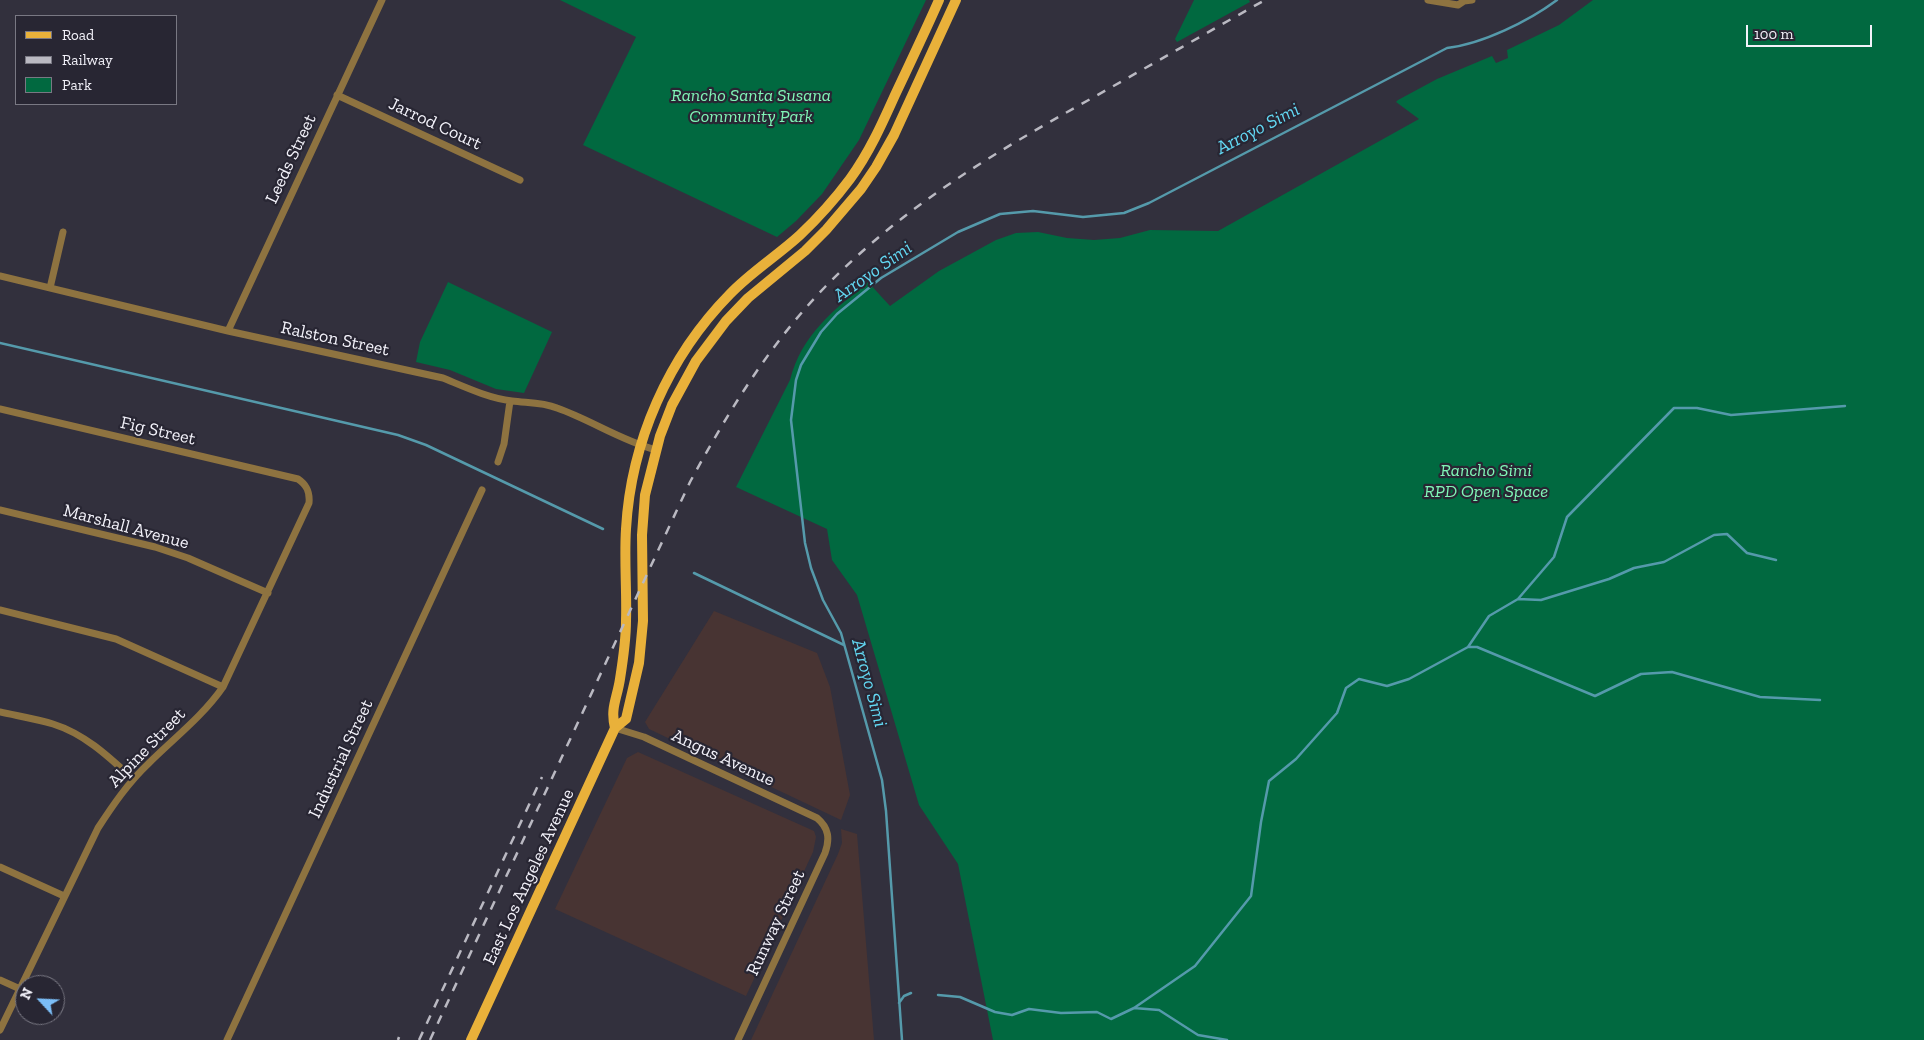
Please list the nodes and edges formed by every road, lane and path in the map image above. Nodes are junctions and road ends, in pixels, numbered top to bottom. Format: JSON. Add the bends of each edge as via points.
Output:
{"nodes":[{"id":1,"x":382,"y":0,"type":"edge"},
{"id":2,"x":939,"y":0,"type":"edge"},
{"id":3,"x":956,"y":0,"type":"edge"},
{"id":4,"x":1428,"y":0,"type":"edge"},
{"id":5,"x":1463,"y":0,"type":"edge"},
{"id":6,"x":1472,"y":0,"type":"edge"},
{"id":7,"x":337,"y":95,"type":"junction"},
{"id":8,"x":520,"y":180,"type":"dead end"},
{"id":9,"x":64,"y":232,"type":"dead end"},
{"id":10,"x":0,"y":276,"type":"edge"},
{"id":11,"x":50,"y":288,"type":"junction"},
{"id":12,"x":228,"y":332,"type":"junction"},
{"id":13,"x":510,"y":401,"type":"junction"},
{"id":14,"x":0,"y":409,"type":"edge"},
{"id":15,"x":640,"y":446,"type":"junction"},
{"id":16,"x":656,"y":450,"type":"junction"},
{"id":17,"x":498,"y":462,"type":"dead end"},
{"id":18,"x":307,"y":487,"type":"joint"},
{"id":19,"x":482,"y":490,"type":"dead end"},
{"id":20,"x":0,"y":510,"type":"edge"},
{"id":21,"x":268,"y":593,"type":"junction"},
{"id":22,"x":0,"y":610,"type":"edge"},
{"id":23,"x":223,"y":687,"type":"junction"},
{"id":24,"x":0,"y":712,"type":"edge"},
{"id":25,"x":616,"y":728,"type":"junction"},
{"id":26,"x":133,"y":779,"type":"junction"},
{"id":27,"x":817,"y":818,"type":"joint"},
{"id":28,"x":0,"y":866,"type":"edge"},
{"id":29,"x":64,"y":896,"type":"junction"},
{"id":30,"x":27,"y":975,"type":"edge"},
{"id":31,"x":0,"y":980,"type":"edge"},
{"id":32,"x":15,"y":987,"type":"edge"},
{"id":33,"x":15,"y":999,"type":"edge"},
{"id":34,"x":0,"y":1030,"type":"edge"},
{"id":35,"x":227,"y":1040,"type":"edge"},
{"id":36,"x":471,"y":1040,"type":"edge"},
{"id":37,"x":738,"y":1040,"type":"edge"}],
"edges":[{"from":1,"to":7,"type":"street","name":"Leeds Street"},
{"from":2,"to":15,"type":"main road","name":"East Los Angeles Avenue","via":[[880,129],[860,164],[816,219],[737,287],[705,322],[668,379]]},
{"from":3,"to":16,"type":"main road","name":"East Los Angeles Avenue","via":[[876,167],[826,230],[748,298],[711,339],[681,386]]},
{"from":4,"to":5,"type":"street","via":[[1458,5]]},
{"from":5,"to":6,"type":"street"},
{"from":7,"to":8,"type":"street","name":"Jarrod Court"},
{"from":7,"to":12,"type":"street","name":"Leeds Street"},
{"from":9,"to":11,"type":"street"},
{"from":10,"to":11,"type":"street","name":"Ralston Street"},
{"from":11,"to":12,"type":"street","name":"Ralston Street"},
{"from":12,"to":13,"type":"street","name":"Ralston Street","via":[[443,378]]},
{"from":13,"to":15,"type":"street","name":"Ralston Street","via":[[558,408]]},
{"from":13,"to":17,"type":"street"},
{"from":14,"to":18,"type":"street","name":"Fig Street","via":[[298,479]]},
{"from":15,"to":16,"type":"street","name":"Ralston Street"},
{"from":15,"to":25,"type":"main road","name":"East Los Angeles Avenue","via":[[626,528],[626,633],[612,714]]},
{"from":16,"to":25,"type":"main road","name":"East Los Angeles Avenue","via":[[643,518],[644,621],[639,663],[626,718]]},
{"from":18,"to":21,"type":"street","name":"Alpine Street","via":[[310,503]]},
{"from":19,"to":35,"type":"street","name":"Industrial Street"},
{"from":20,"to":21,"type":"street","name":"Marshall Avenue","via":[[156,547]]},
{"from":21,"to":23,"type":"street","name":"Alpine Street"},
{"from":22,"to":23,"type":"street","via":[[116,639]]},
{"from":23,"to":26,"type":"street","name":"Alpine Street","via":[[203,712]]},
{"from":24,"to":26,"type":"street","via":[[54,724],[75,734],[107,755]]},
{"from":25,"to":27,"type":"street","name":"Angus Avenue","via":[[644,737]]},
{"from":25,"to":36,"type":"main road","name":"East Los Angeles Avenue"},
{"from":26,"to":29,"type":"street","name":"Alpine Street","via":[[98,828]]},
{"from":27,"to":37,"type":"street","name":"Runway Street","via":[[826,829],[828,846]]},
{"from":28,"to":29,"type":"street"},
{"from":29,"to":30,"type":"street","name":"Alpine Street"},
{"from":31,"to":32,"type":"street"},
{"from":33,"to":34,"type":"street","name":"Alpine Street"}]}
